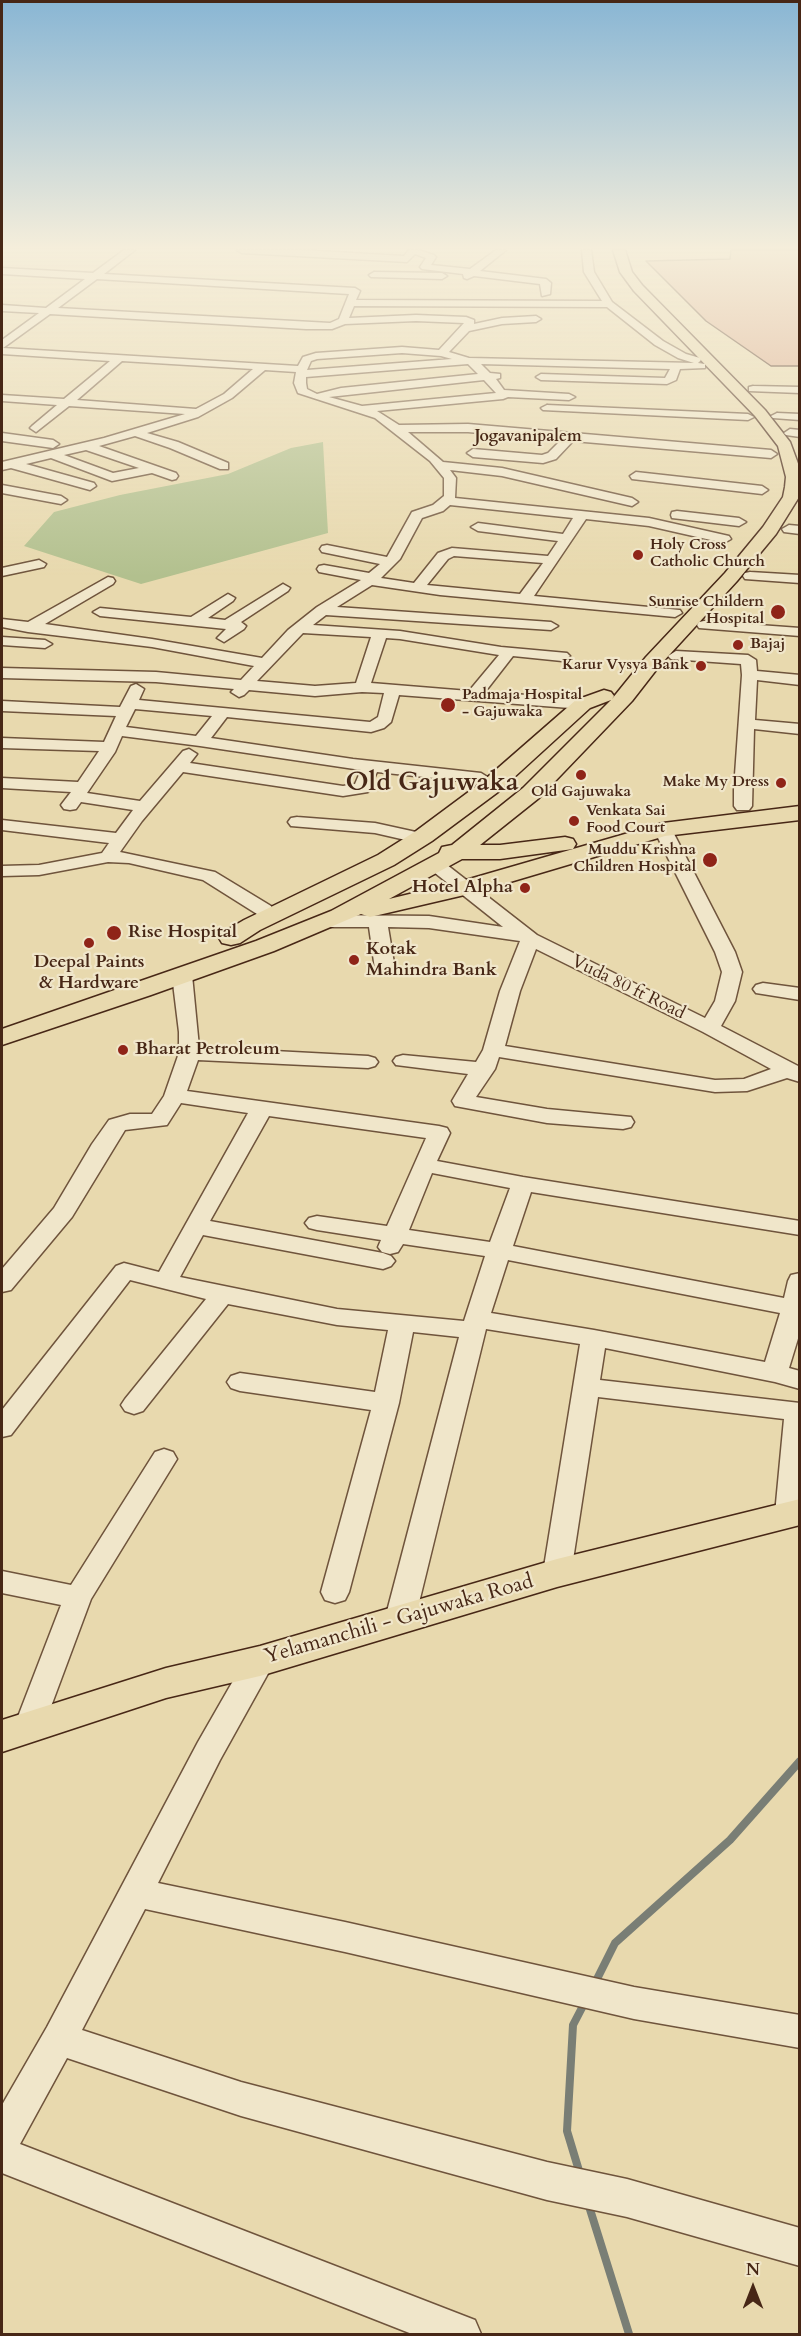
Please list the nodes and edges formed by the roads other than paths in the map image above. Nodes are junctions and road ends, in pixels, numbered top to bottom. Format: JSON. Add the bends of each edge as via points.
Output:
{"nodes":[{"id":1,"x":119,"y":359,"type":"edge"},
{"id":2,"x":136,"y":359,"type":"edge"},
{"id":3,"x":307,"y":359,"type":"edge"},
{"id":4,"x":464,"y":359,"type":"edge"},
{"id":5,"x":689,"y":359,"type":"edge"},
{"id":6,"x":694,"y":359,"type":"edge"},
{"id":7,"x":708,"y":359,"type":"edge"},
{"id":8,"x":470,"y":361,"type":"junction"},
{"id":9,"x":698,"y":363,"type":"junction"},
{"id":10,"x":676,"y":366,"type":"junction"},
{"id":11,"x":262,"y":367,"type":"junction"},
{"id":12,"x":302,"y":371,"type":"junction"},
{"id":13,"x":486,"y":376,"type":"junction"},
{"id":14,"x":509,"y":376,"type":"dead end"},
{"id":15,"x":533,"y":377,"type":"dead end"},
{"id":16,"x":753,"y":389,"type":"dead end"},
{"id":17,"x":800,"y":390,"type":"edge"},
{"id":18,"x":501,"y":393,"type":"junction"},
{"id":19,"x":580,"y":397,"type":"dead end"},
{"id":20,"x":2,"y":398,"type":"edge"},
{"id":21,"x":315,"y":398,"type":"junction"},
{"id":22,"x":625,"y":399,"type":"dead end"},
{"id":23,"x":66,"y":402,"type":"junction"},
{"id":24,"x":547,"y":408,"type":"dead end"},
{"id":25,"x":362,"y":409,"type":"junction"},
{"id":26,"x":202,"y":412,"type":"junction"},
{"id":27,"x":648,"y":413,"type":"junction"},
{"id":28,"x":777,"y":416,"type":"dead end"},
{"id":29,"x":748,"y":417,"type":"junction"},
{"id":30,"x":800,"y":417,"type":"edge"},
{"id":31,"x":36,"y":428,"type":"dead end"},
{"id":32,"x":396,"y":429,"type":"junction"},
{"id":33,"x":136,"y":433,"type":"junction"},
{"id":34,"x":570,"y":436,"type":"junction"},
{"id":35,"x":2,"y":437,"type":"edge"},
{"id":36,"x":82,"y":447,"type":"junction"},
{"id":37,"x":460,"y":452,"type":"dead end"},
{"id":38,"x":51,"y":454,"type":"junction"},
{"id":39,"x":441,"y":458,"type":"junction"},
{"id":40,"x":5,"y":465,"type":"edge"},
{"id":41,"x":224,"y":466,"type":"dead end"},
{"id":42,"x":155,"y":469,"type":"junction"},
{"id":43,"x":770,"y":474,"type":"junction"},
{"id":44,"x":172,"y":476,"type":"dead end"},
{"id":45,"x":636,"y":476,"type":"dead end"},
{"id":46,"x":90,"y":486,"type":"dead end"},
{"id":47,"x":2,"y":489,"type":"edge"},
{"id":48,"x":61,"y":500,"type":"dead end"},
{"id":49,"x":447,"y":501,"type":"junction"},
{"id":50,"x":630,"y":506,"type":"junction"},
{"id":51,"x":582,"y":515,"type":"junction"},
{"id":52,"x":739,"y":522,"type":"dead end"},
{"id":53,"x":478,"y":527,"type":"dead end"},
{"id":54,"x":567,"y":538,"type":"junction"},
{"id":55,"x":725,"y":548,"type":"joint"},
{"id":56,"x":327,"y":549,"type":"dead end"},
{"id":57,"x":553,"y":560,"type":"junction"},
{"id":58,"x":390,"y":562,"type":"junction"},
{"id":59,"x":39,"y":564,"type":"dead end"},
{"id":60,"x":324,"y":568,"type":"dead end"},
{"id":61,"x":2,"y":572,"type":"edge"},
{"id":62,"x":750,"y":576,"type":"dead end"},
{"id":63,"x":372,"y":579,"type":"junction"},
{"id":64,"x":800,"y":579,"type":"edge"},
{"id":65,"x":108,"y":581,"type":"dead end"},
{"id":66,"x":283,"y":588,"type":"dead end"},
{"id":67,"x":417,"y":588,"type":"junction"},
{"id":68,"x":697,"y":589,"type":"dead end"},
{"id":69,"x":117,"y":598,"type":"dead end"},
{"id":70,"x":228,"y":598,"type":"dead end"},
{"id":71,"x":524,"y":599,"type":"junction"},
{"id":72,"x":322,"y":610,"type":"junction"},
{"id":73,"x":100,"y":612,"type":"junction"},
{"id":74,"x":675,"y":613,"type":"junction"},
{"id":75,"x":176,"y":618,"type":"junction"},
{"id":76,"x":196,"y":620,"type":"junction"},
{"id":77,"x":2,"y":623,"type":"edge"},
{"id":78,"x":704,"y":625,"type":"dead end"},
{"id":79,"x":551,"y":626,"type":"dead end"},
{"id":80,"x":300,"y":628,"type":"junction"},
{"id":81,"x":800,"y":632,"type":"edge"},
{"id":82,"x":32,"y":633,"type":"junction"},
{"id":83,"x":75,"y":633,"type":"junction"},
{"id":84,"x":380,"y":634,"type":"junction"},
{"id":85,"x":2,"y":641,"type":"edge"},
{"id":86,"x":147,"y":648,"type":"junction"},
{"id":87,"x":509,"y":651,"type":"junction"},
{"id":88,"x":562,"y":656,"type":"dead end"},
{"id":89,"x":676,"y":656,"type":"dead end"},
{"id":90,"x":265,"y":663,"type":"junction"},
{"id":91,"x":750,"y":675,"type":"junction"},
{"id":92,"x":4,"y":676,"type":"edge"},
{"id":93,"x":137,"y":677,"type":"junction"},
{"id":94,"x":800,"y":680,"type":"edge"},
{"id":95,"x":245,"y":685,"type":"junction"},
{"id":96,"x":362,"y":687,"type":"junction"},
{"id":97,"x":393,"y":689,"type":"junction"},
{"id":98,"x":621,"y":694,"type":"junction"},
{"id":99,"x":474,"y":695,"type":"junction"},
{"id":100,"x":583,"y":704,"type":"junction"},
{"id":101,"x":2,"y":706,"type":"edge"},
{"id":102,"x":129,"y":708,"type":"junction"},
{"id":103,"x":223,"y":712,"type":"junction"},
{"id":104,"x":748,"y":724,"type":"junction"},
{"id":105,"x":800,"y":729,"type":"edge"},
{"id":106,"x":118,"y":731,"type":"junction"},
{"id":107,"x":200,"y":741,"type":"junction"},
{"id":108,"x":2,"y":743,"type":"edge"},
{"id":109,"x":110,"y":747,"type":"junction"},
{"id":110,"x":178,"y":766,"type":"junction"},
{"id":111,"x":371,"y":766,"type":"junction"},
{"id":112,"x":481,"y":778,"type":"dead end"},
{"id":113,"x":2,"y":783,"type":"edge"},
{"id":114,"x":76,"y":796,"type":"junction"},
{"id":115,"x":800,"y":800,"type":"edge"},
{"id":116,"x":743,"y":806,"type":"junction"},
{"id":117,"x":145,"y":807,"type":"junction"},
{"id":118,"x":800,"y":813,"type":"edge"},
{"id":119,"x":297,"y":822,"type":"dead end"},
{"id":120,"x":496,"y":822,"type":"junction"},
{"id":121,"x":2,"y":825,"type":"edge"},
{"id":122,"x":663,"y":830,"type":"junction"},
{"id":123,"x":410,"y":836,"type":"dead end"},
{"id":124,"x":121,"y":839,"type":"junction"},
{"id":125,"x":574,"y":842,"type":"junction"},
{"id":126,"x":437,"y":856,"type":"junction"},
{"id":127,"x":108,"y":857,"type":"junction"},
{"id":128,"x":549,"y":864,"type":"junction"},
{"id":129,"x":2,"y":871,"type":"edge"},
{"id":130,"x":465,"y":888,"type":"junction"},
{"id":131,"x":359,"y":895,"type":"junction"},
{"id":132,"x":264,"y":910,"type":"dead end"},
{"id":133,"x":332,"y":919,"type":"junction"},
{"id":134,"x":378,"y":922,"type":"junction"},
{"id":135,"x":527,"y":937,"type":"junction"},
{"id":136,"x":231,"y":938,"type":"junction"},
{"id":137,"x":385,"y":969,"type":"dead end"},
{"id":138,"x":182,"y":975,"type":"junction"},
{"id":139,"x":763,"y":989,"type":"dead end"},
{"id":140,"x":800,"y":994,"type":"edge"},
{"id":141,"x":2,"y":1019,"type":"edge"},
{"id":142,"x":710,"y":1028,"type":"junction"},
{"id":143,"x":2,"y":1037,"type":"edge"},
{"id":144,"x":494,"y":1050,"type":"junction"},
{"id":145,"x":189,"y":1053,"type":"junction"},
{"id":146,"x":403,"y":1061,"type":"dead end"},
{"id":147,"x":368,"y":1062,"type":"dead end"},
{"id":148,"x":484,"y":1070,"type":"junction"},
{"id":149,"x":794,"y":1073,"type":"edge"},
{"id":150,"x":175,"y":1096,"type":"junction"},
{"id":151,"x":262,"y":1108,"type":"junction"},
{"id":152,"x":623,"y":1122,"type":"dead end"},
{"id":153,"x":424,"y":1165,"type":"junction"},
{"id":154,"x":523,"y":1184,"type":"junction"},
{"id":155,"x":316,"y":1223,"type":"dead end"},
{"id":156,"x":196,"y":1226,"type":"junction"},
{"id":157,"x":800,"y":1228,"type":"edge"},
{"id":158,"x":395,"y":1234,"type":"junction"},
{"id":159,"x":499,"y":1251,"type":"junction"},
{"id":160,"x":4,"y":1278,"type":"edge"},
{"id":161,"x":800,"y":1281,"type":"edge"},
{"id":162,"x":165,"y":1282,"type":"junction"},
{"id":163,"x":222,"y":1295,"type":"junction"},
{"id":164,"x":794,"y":1308,"type":"junction"},
{"id":165,"x":402,"y":1324,"type":"junction"},
{"id":166,"x":475,"y":1324,"type":"junction"},
{"id":167,"x":594,"y":1338,"type":"junction"},
{"id":168,"x":775,"y":1373,"type":"junction"},
{"id":169,"x":800,"y":1380,"type":"edge"},
{"id":170,"x":240,"y":1382,"type":"dead end"},
{"id":171,"x":586,"y":1387,"type":"junction"},
{"id":172,"x":386,"y":1403,"type":"junction"},
{"id":173,"x":134,"y":1405,"type":"dead end"},
{"id":174,"x":799,"y":1412,"type":"edge"},
{"id":175,"x":2,"y":1428,"type":"edge"},
{"id":176,"x":164,"y":1459,"type":"dead end"},
{"id":177,"x":794,"y":1513,"type":"edge"},
{"id":178,"x":557,"y":1573,"type":"junction"},
{"id":179,"x":2,"y":1582,"type":"edge"},
{"id":180,"x":335,"y":1592,"type":"dead end"},
{"id":181,"x":78,"y":1596,"type":"junction"},
{"id":182,"x":400,"y":1619,"type":"junction"},
{"id":183,"x":260,"y":1661,"type":"junction"},
{"id":184,"x":15,"y":1731,"type":"edge"},
{"id":185,"x":136,"y":1893,"type":"junction"},
{"id":186,"x":800,"y":2032,"type":"edge"},
{"id":187,"x":59,"y":2039,"type":"junction"},
{"id":188,"x":2,"y":2139,"type":"edge"},
{"id":189,"x":2,"y":2155,"type":"edge"},
{"id":190,"x":800,"y":2247,"type":"edge"},
{"id":191,"x":461,"y":2334,"type":"edge"}],
"edges":[{"from":1,"to":23,"type":"street"},
{"from":2,"to":11,"type":"street"},
{"from":3,"to":12,"type":"street"},
{"from":4,"to":8,"type":"street"},
{"from":5,"to":9,"type":"street"},
{"from":6,"to":9,"type":"main road"},
{"from":7,"to":98,"type":"main road","via":[[785,445],[794,477],[791,497],[770,530],[730,577]]},
{"from":8,"to":10,"type":"street"},
{"from":8,"to":12,"type":"street","via":[[341,373]]},
{"from":8,"to":13,"type":"street"},
{"from":9,"to":10,"type":"street"},
{"from":9,"to":29,"type":"main road"},
{"from":10,"to":15,"type":"street","via":[[667,381]]},
{"from":11,"to":12,"type":"street"},
{"from":11,"to":26,"type":"street"},
{"from":12,"to":21,"type":"street","via":[[302,391]]},
{"from":13,"to":14,"type":"street"},
{"from":13,"to":18,"type":"street"},
{"from":13,"to":21,"type":"street","via":[[341,391]]},
{"from":16,"to":17,"type":"street"},
{"from":18,"to":19,"type":"street"},
{"from":18,"to":25,"type":"street","via":[[501,398]]},
{"from":20,"to":23,"type":"street"},
{"from":21,"to":25,"type":"street"},
{"from":22,"to":27,"type":"street","via":[[648,402]]},
{"from":23,"to":26,"type":"street"},
{"from":23,"to":31,"type":"street"},
{"from":24,"to":27,"type":"street"},
{"from":25,"to":32,"type":"street"},
{"from":26,"to":33,"type":"street"},
{"from":27,"to":29,"type":"street"},
{"from":28,"to":30,"type":"street"},
{"from":29,"to":43,"type":"main road","via":[[760,431]]},
{"from":32,"to":34,"type":"street","via":[[468,428]]},
{"from":32,"to":39,"type":"street"},
{"from":33,"to":36,"type":"street"},
{"from":33,"to":41,"type":"street"},
{"from":34,"to":37,"type":"street","via":[[552,456],[543,459]]},
{"from":34,"to":43,"type":"street"},
{"from":35,"to":36,"type":"street"},
{"from":36,"to":38,"type":"street"},
{"from":36,"to":42,"type":"street"},
{"from":38,"to":40,"type":"street"},
{"from":38,"to":42,"type":"street","via":[[112,477]]},
{"from":39,"to":49,"type":"street","via":[[450,478]]},
{"from":39,"to":50,"type":"street"},
{"from":40,"to":46,"type":"street"},
{"from":42,"to":44,"type":"street"},
{"from":43,"to":45,"type":"street"},
{"from":43,"to":55,"type":"main road","via":[[769,503]]},
{"from":47,"to":48,"type":"street"},
{"from":49,"to":51,"type":"street"},
{"from":49,"to":58,"type":"street","via":[[414,518]]},
{"from":50,"to":51,"type":"street"},
{"from":50,"to":52,"type":"street"},
{"from":50,"to":55,"type":"street","via":[[659,524]]},
{"from":51,"to":54,"type":"street"},
{"from":53,"to":54,"type":"street"},
{"from":54,"to":57,"type":"street"},
{"from":56,"to":58,"type":"street"},
{"from":57,"to":67,"type":"street","via":[[452,552],[443,556]]},
{"from":57,"to":71,"type":"street"},
{"from":58,"to":63,"type":"street"},
{"from":59,"to":61,"type":"street"},
{"from":60,"to":63,"type":"street"},
{"from":62,"to":64,"type":"street"},
{"from":63,"to":67,"type":"street"},
{"from":63,"to":72,"type":"street"},
{"from":65,"to":82,"type":"street"},
{"from":66,"to":76,"type":"street","via":[[227,631]]},
{"from":67,"to":71,"type":"street"},
{"from":68,"to":74,"type":"main road"},
{"from":69,"to":73,"type":"street"},
{"from":70,"to":76,"type":"street"},
{"from":71,"to":74,"type":"street"},
{"from":72,"to":79,"type":"street"},
{"from":72,"to":80,"type":"street"},
{"from":73,"to":75,"type":"street"},
{"from":73,"to":83,"type":"street"},
{"from":74,"to":98,"type":"main road"},
{"from":75,"to":76,"type":"street"},
{"from":75,"to":86,"type":"street"},
{"from":77,"to":82,"type":"street"},
{"from":78,"to":81,"type":"street"},
{"from":80,"to":84,"type":"street"},
{"from":80,"to":90,"type":"street"},
{"from":82,"to":83,"type":"street"},
{"from":82,"to":85,"type":"street"},
{"from":82,"to":86,"type":"street"},
{"from":82,"to":92,"type":"street"},
{"from":83,"to":86,"type":"street"},
{"from":84,"to":87,"type":"street"},
{"from":84,"to":96,"type":"street"},
{"from":86,"to":90,"type":"street"},
{"from":86,"to":93,"type":"street"},
{"from":87,"to":88,"type":"street"},
{"from":87,"to":99,"type":"street"},
{"from":89,"to":91,"type":"street","via":[[748,660]]},
{"from":90,"to":95,"type":"street"},
{"from":91,"to":94,"type":"street"},
{"from":91,"to":104,"type":"street"},
{"from":92,"to":93,"type":"street"},
{"from":93,"to":95,"type":"street"},
{"from":93,"to":102,"type":"street"},
{"from":95,"to":96,"type":"street","via":[[315,691]]},
{"from":95,"to":103,"type":"street"},
{"from":96,"to":97,"type":"street"},
{"from":97,"to":99,"type":"street"},
{"from":97,"to":103,"type":"street","via":[[385,719],[371,727]]},
{"from":98,"to":100,"type":"main road"},
{"from":98,"to":120,"type":"main road","via":[[552,772]]},
{"from":98,"to":126,"type":"main road","via":[[465,827]]},
{"from":99,"to":100,"type":"street"},
{"from":100,"to":136,"type":"main road","via":[[490,788],[424,836],[386,860]]},
{"from":101,"to":102,"type":"street"},
{"from":102,"to":103,"type":"street"},
{"from":102,"to":106,"type":"street"},
{"from":103,"to":107,"type":"street"},
{"from":104,"to":105,"type":"street"},
{"from":104,"to":116,"type":"street"},
{"from":106,"to":107,"type":"street"},
{"from":106,"to":109,"type":"street"},
{"from":107,"to":110,"type":"street"},
{"from":107,"to":111,"type":"street"},
{"from":108,"to":109,"type":"street"},
{"from":109,"to":114,"type":"street"},
{"from":110,"to":111,"type":"street","via":[[343,791],[362,788]]},
{"from":110,"to":117,"type":"street"},
{"from":111,"to":112,"type":"street"},
{"from":113,"to":114,"type":"street"},
{"from":114,"to":117,"type":"street"},
{"from":115,"to":116,"type":"main road"},
{"from":116,"to":125,"type":"main road","via":[[664,816]]},
{"from":117,"to":124,"type":"street"},
{"from":118,"to":122,"type":"main road"},
{"from":119,"to":123,"type":"street","via":[[375,828]]},
{"from":120,"to":125,"type":"main road","via":[[526,840]]},
{"from":120,"to":126,"type":"main road"},
{"from":121,"to":124,"type":"street"},
{"from":122,"to":128,"type":"main road"},
{"from":122,"to":142,"type":"street","via":[[721,942],[732,972],[724,1001]]},
{"from":124,"to":127,"type":"street"},
{"from":125,"to":126,"type":"main road"},
{"from":126,"to":128,"type":"main road","via":[[495,872]]},
{"from":126,"to":130,"type":"street","name":"Vuda 80 ft Road"},
{"from":126,"to":131,"type":"main road"},
{"from":127,"to":129,"type":"street","via":[[39,870]]},
{"from":127,"to":132,"type":"street","via":[[209,876]]},
{"from":128,"to":130,"type":"main road"},
{"from":130,"to":133,"type":"main road"},
{"from":130,"to":135,"type":"street","name":"Vuda 80 ft Road"},
{"from":131,"to":133,"type":"main road"},
{"from":131,"to":136,"type":"main road"},
{"from":133,"to":134,"type":"street"},
{"from":133,"to":138,"type":"main road"},
{"from":134,"to":135,"type":"street","via":[[429,922]]},
{"from":134,"to":137,"type":"street"},
{"from":135,"to":142,"type":"street","name":"Vuda 80 ft Road"},
{"from":135,"to":144,"type":"street"},
{"from":136,"to":141,"type":"main road"},
{"from":138,"to":143,"type":"main road"},
{"from":138,"to":145,"type":"street"},
{"from":139,"to":140,"type":"street"},
{"from":142,"to":149,"type":"street","name":"Vuda 80 ft Road"},
{"from":144,"to":148,"type":"street"},
{"from":144,"to":149,"type":"street","via":[[715,1086],[747,1085]]},
{"from":145,"to":147,"type":"street"},
{"from":145,"to":150,"type":"street"},
{"from":146,"to":148,"type":"street"},
{"from":148,"to":152,"type":"street","via":[[463,1101],[547,1116]]},
{"from":150,"to":151,"type":"street"},
{"from":150,"to":160,"type":"street","via":[[159,1120],[117,1125],[64,1212]]},
{"from":151,"to":153,"type":"street","via":[[438,1133]]},
{"from":151,"to":156,"type":"street"},
{"from":153,"to":154,"type":"street"},
{"from":153,"to":158,"type":"street"},
{"from":154,"to":157,"type":"street"},
{"from":154,"to":159,"type":"street"},
{"from":155,"to":158,"type":"street"},
{"from":156,"to":158,"type":"street","via":[[381,1267]]},
{"from":156,"to":162,"type":"street"},
{"from":158,"to":159,"type":"street"},
{"from":159,"to":164,"type":"street"},
{"from":159,"to":166,"type":"street"},
{"from":161,"to":164,"type":"street"},
{"from":162,"to":163,"type":"street"},
{"from":162,"to":175,"type":"street","via":[[124,1271]]},
{"from":163,"to":165,"type":"street","via":[[337,1317]]},
{"from":163,"to":173,"type":"street"},
{"from":164,"to":168,"type":"street"},
{"from":165,"to":166,"type":"street"},
{"from":165,"to":172,"type":"street"},
{"from":166,"to":167,"type":"street"},
{"from":166,"to":182,"type":"street"},
{"from":167,"to":168,"type":"street"},
{"from":167,"to":171,"type":"street"},
{"from":168,"to":169,"type":"street"},
{"from":170,"to":172,"type":"street"},
{"from":171,"to":174,"type":"street"},
{"from":171,"to":178,"type":"street"},
{"from":172,"to":180,"type":"street"},
{"from":174,"to":177,"type":"street"},
{"from":176,"to":181,"type":"street"},
{"from":177,"to":178,"type":"main road","name":"Yelamanchili - Gajuwaka Road"},
{"from":178,"to":182,"type":"main road","name":"Yelamanchili - Gajuwaka Road"},
{"from":179,"to":181,"type":"street"},
{"from":181,"to":184,"type":"street"},
{"from":182,"to":183,"type":"main road","name":"Yelamanchili - Gajuwaka Road"},
{"from":183,"to":184,"type":"main road","name":"Yelamanchili - Gajuwaka Road","via":[[166,1683]]},
{"from":183,"to":185,"type":"street"},
{"from":185,"to":186,"type":"street","via":[[634,2003]]},
{"from":185,"to":187,"type":"street"},
{"from":187,"to":188,"type":"street"},
{"from":187,"to":190,"type":"street","via":[[242,2099],[547,2181],[627,2198]]},
{"from":189,"to":191,"type":"street"}]}
